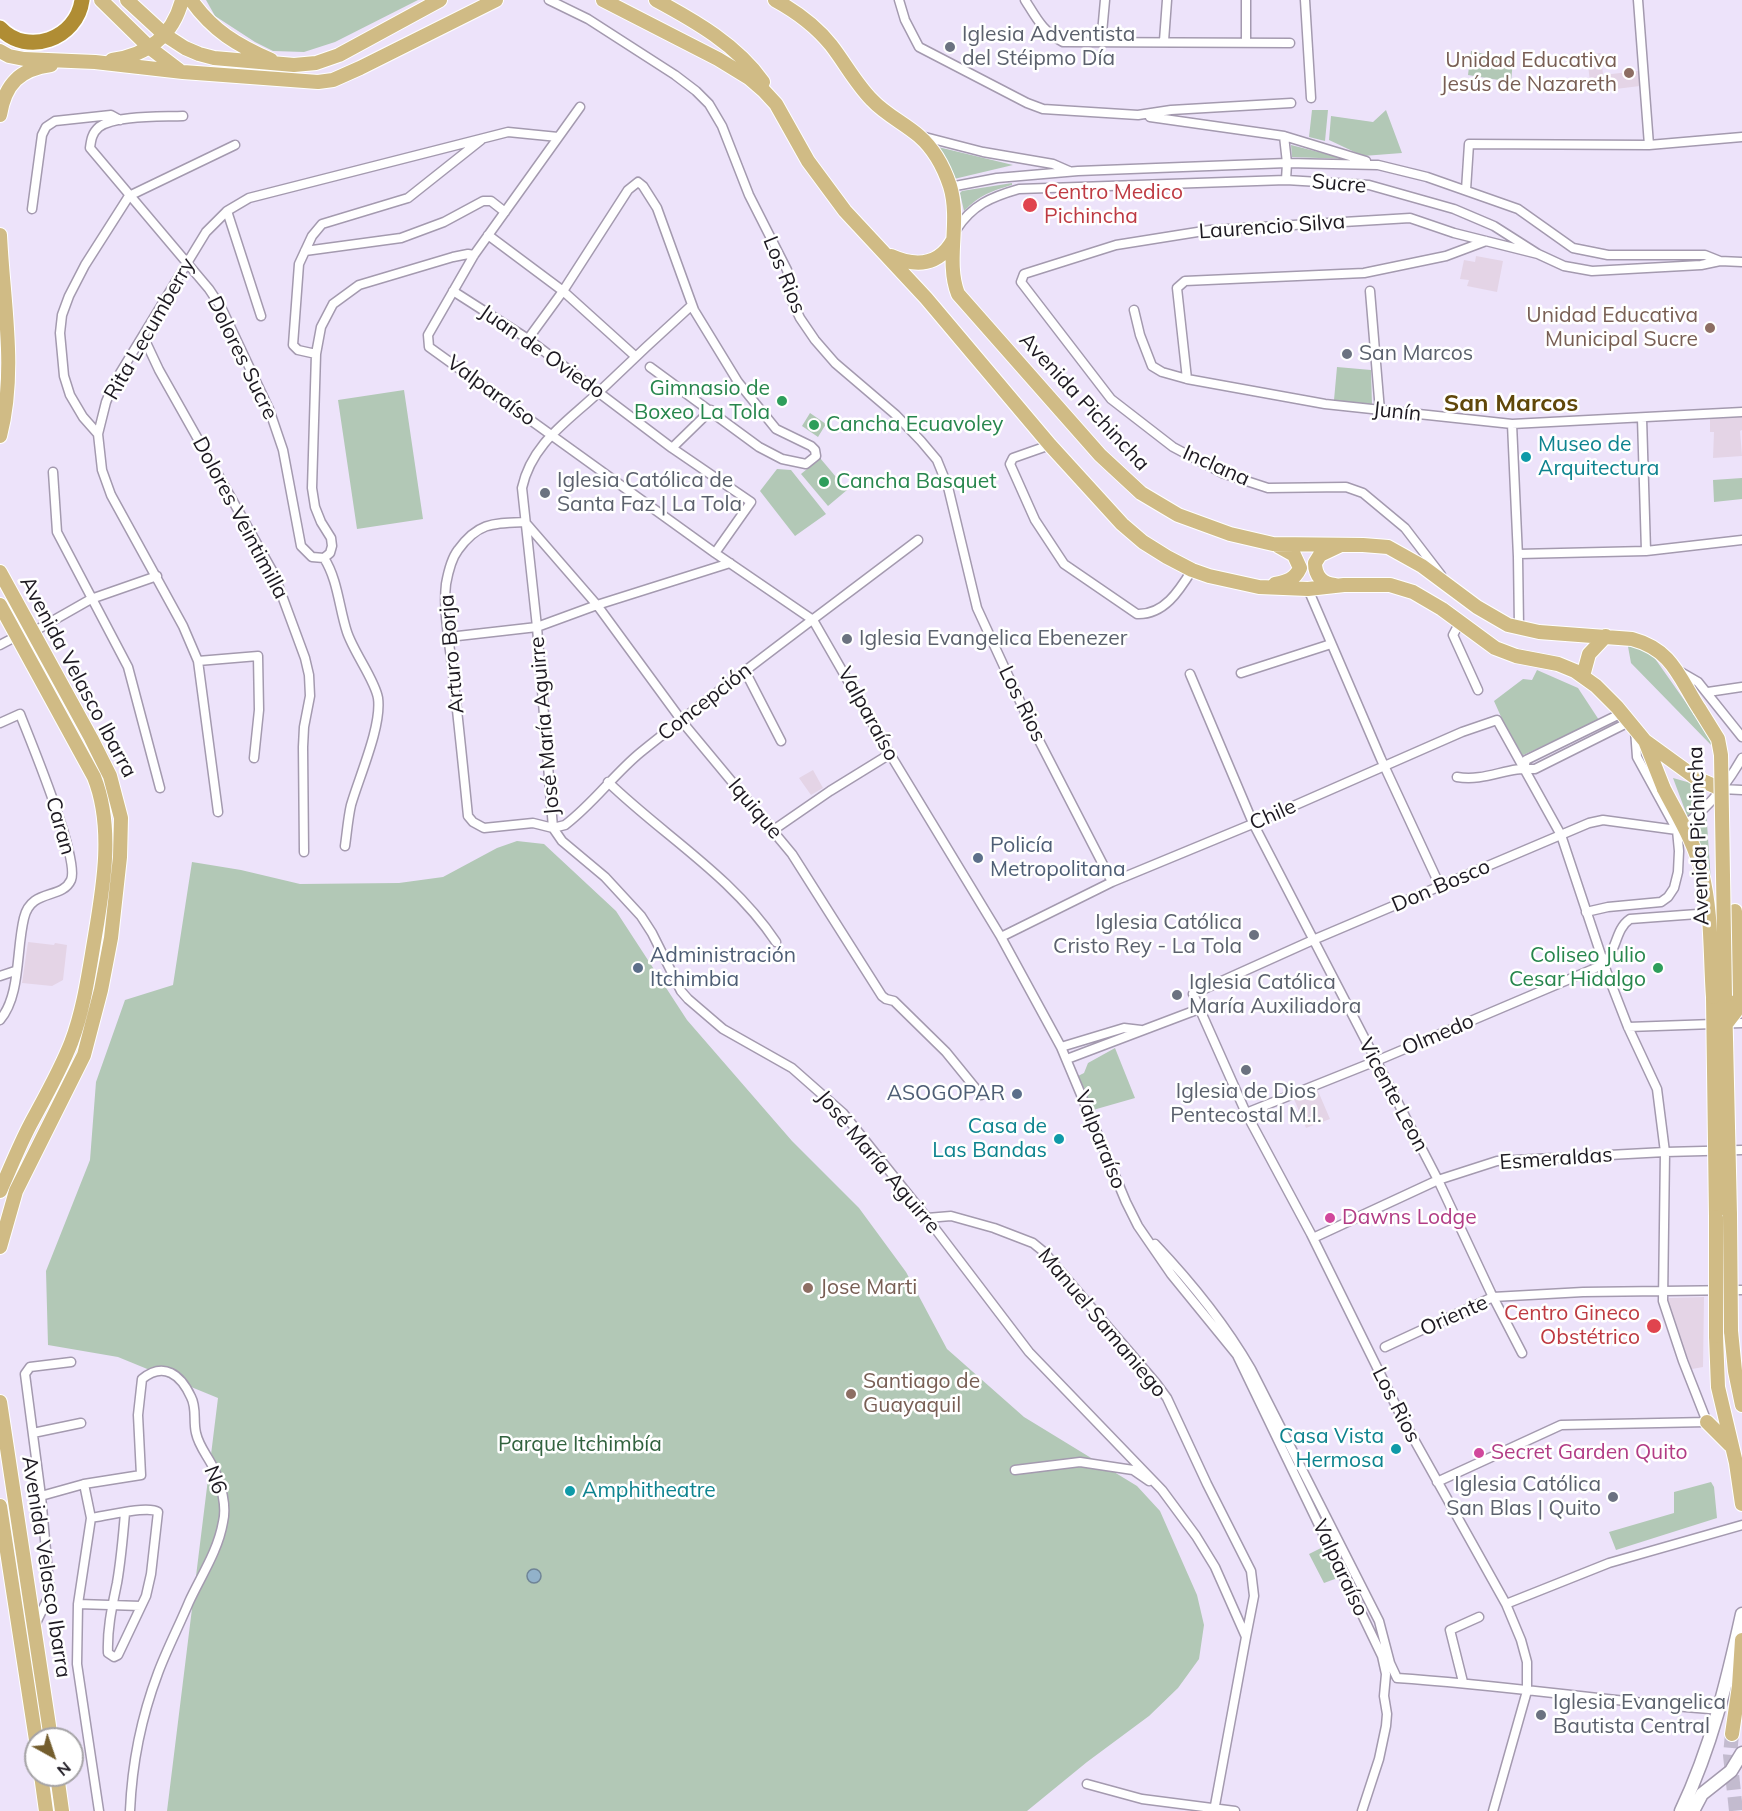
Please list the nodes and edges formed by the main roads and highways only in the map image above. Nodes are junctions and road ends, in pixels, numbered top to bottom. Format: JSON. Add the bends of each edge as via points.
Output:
{"nodes":[{"id":1,"x":82,"y":0,"type":"edge"},
{"id":2,"x":101,"y":0,"type":"edge"},
{"id":3,"x":127,"y":0,"type":"edge"},
{"id":4,"x":182,"y":0,"type":"edge"},
{"id":5,"x":191,"y":0,"type":"edge"},
{"id":6,"x":440,"y":0,"type":"edge"},
{"id":7,"x":496,"y":0,"type":"edge"},
{"id":8,"x":603,"y":0,"type":"edge"},
{"id":9,"x":656,"y":0,"type":"edge"},
{"id":10,"x":775,"y":0,"type":"edge"},
{"id":11,"x":0,"y":28,"type":"edge"},
{"id":12,"x":165,"y":35,"type":"junction"},
{"id":13,"x":150,"y":48,"type":"junction"},
{"id":14,"x":0,"y":51,"type":"edge"},
{"id":15,"x":94,"y":62,"type":"junction"},
{"id":16,"x":281,"y":65,"type":"junction"},
{"id":17,"x":183,"y":72,"type":"junction"},
{"id":18,"x":776,"y":104,"type":"junction"},
{"id":19,"x":0,"y":115,"type":"edge"},
{"id":20,"x":955,"y":234,"type":"junction"},
{"id":21,"x":0,"y":236,"type":"edge"},
{"id":22,"x":886,"y":254,"type":"junction"},
{"id":23,"x":0,"y":436,"type":"edge"},
{"id":24,"x":1273,"y":544,"type":"junction"},
{"id":25,"x":1344,"y":544,"type":"junction"},
{"id":26,"x":0,"y":572,"type":"edge"},
{"id":27,"x":1344,"y":585,"type":"junction"},
{"id":28,"x":1259,"y":587,"type":"junction"},
{"id":29,"x":0,"y":605,"type":"edge"},
{"id":30,"x":1606,"y":636,"type":"junction"},
{"id":31,"x":1583,"y":676,"type":"junction"},
{"id":32,"x":1645,"y":741,"type":"junction"},
{"id":33,"x":1721,"y":789,"type":"road end"},
{"id":34,"x":1739,"y":911,"type":"edge"},
{"id":35,"x":1719,"y":996,"type":"junction"},
{"id":36,"x":1720,"y":1024,"type":"junction"},
{"id":37,"x":42,"y":1104,"type":"junction"},
{"id":38,"x":57,"y":1107,"type":"junction"},
{"id":39,"x":1728,"y":1151,"type":"edge"},
{"id":40,"x":0,"y":1191,"type":"edge"},
{"id":41,"x":1723,"y":1216,"type":"junction"},
{"id":42,"x":0,"y":1247,"type":"edge"},
{"id":43,"x":1737,"y":1351,"type":"edge"},
{"id":44,"x":0,"y":1402,"type":"edge"},
{"id":45,"x":1742,"y":1405,"type":"edge"},
{"id":46,"x":1707,"y":1422,"type":"road end"},
{"id":47,"x":1731,"y":1447,"type":"junction"},
{"id":48,"x":1742,"y":1504,"type":"edge"},
{"id":49,"x":0,"y":1506,"type":"edge"},
{"id":50,"x":1742,"y":1614,"type":"edge"},
{"id":51,"x":1742,"y":1640,"type":"edge"},
{"id":52,"x":34,"y":1727,"type":"edge"},
{"id":53,"x":49,"y":1727,"type":"edge"},
{"id":54,"x":1732,"y":1734,"type":"tunnel mouth"},
{"id":55,"x":1742,"y":1753,"type":"edge"},
{"id":56,"x":43,"y":1787,"type":"edge"},
{"id":57,"x":59,"y":1787,"type":"edge"},
{"id":58,"x":46,"y":1811,"type":"edge"},
{"id":59,"x":62,"y":1811,"type":"edge"},
{"id":60,"x":1681,"y":1811,"type":"edge"},
{"id":61,"x":1693,"y":1811,"type":"edge"}],
"edges":[{"from":1,"to":11,"type":"highway","via":[[71,26],[48,41],[20,41]]},
{"from":2,"to":13,"type":"main road"},
{"from":3,"to":12,"type":"main road"},
{"from":4,"to":12,"type":"main road"},
{"from":5,"to":16,"type":"main road","via":[[232,41]]},
{"from":6,"to":16,"type":"main road","via":[[339,55],[309,64]]},
{"from":7,"to":17,"type":"main road","via":[[326,81]]},
{"from":8,"to":18,"type":"main road","name":"Avenida Pichincha","via":[[742,73]]},
{"from":9,"to":18,"type":"main road","via":[[698,23],[735,52],[758,76]]},
{"from":10,"to":20,"type":"main road","name":"Avenida Pichincha","via":[[810,22],[871,99],[918,135],[937,158],[951,188]]},
{"from":12,"to":13,"type":"main road"},
{"from":12,"to":16,"type":"main road","via":[[185,48],[214,58]]},
{"from":13,"to":15,"type":"main road","via":[[127,58]]},
{"from":13,"to":17,"type":"main road"},
{"from":14,"to":15,"type":"main road","via":[[24,59]]},
{"from":15,"to":17,"type":"main road"},
{"from":15,"to":19,"type":"main road","via":[[50,65],[22,74],[6,92]]},
{"from":18,"to":22,"type":"main road","name":"Avenida Pichincha","via":[[808,160],[845,211]]},
{"from":20,"to":22,"type":"main road","via":[[941,256],[927,263],[911,263]]},
{"from":20,"to":24,"type":"main road","name":"Avenida Pichincha","via":[[954,283],[958,294],[1100,455],[1141,493],[1178,515]]},
{"from":21,"to":23,"type":"main road","via":[[9,380]]},
{"from":22,"to":28,"type":"main road","name":"Avenida Pichincha","via":[[1122,524],[1151,547],[1192,570]]},
{"from":24,"to":25,"type":"main road","name":"Avenida Pichincha"},
{"from":24,"to":28,"type":"main road","via":[[1294,555],[1300,568],[1290,581]]},
{"from":25,"to":27,"type":"main road","via":[[1327,550],[1315,562],[1322,580]]},
{"from":25,"to":30,"type":"main road","name":"Avenida Pichincha","via":[[1389,547],[1499,620],[1539,632]]},
{"from":26,"to":38,"type":"main road","name":"Avenida Velasco Ibarra","via":[[110,776],[121,818],[116,897],[101,990],[84,1055]]},
{"from":27,"to":28,"type":"main road","name":"Avenida Pichincha","via":[[1308,589]]},
{"from":27,"to":31,"type":"main road","name":"Avenida Pichincha","via":[[1403,588],[1495,648],[1558,664]]},
{"from":29,"to":37,"type":"main road","name":"Avenida Velasco Ibarra","via":[[94,777],[104,819],[101,894],[82,1012],[60,1071]]},
{"from":30,"to":31,"type":"main road","via":[[1589,654]]},
{"from":30,"to":35,"type":"main road","name":"Avenida Pichincha","bridge":true,"via":[[1632,639],[1662,652],[1678,670],[1718,739]]},
{"from":31,"to":32,"type":"main road","name":"Avenida Pichincha"},
{"from":32,"to":33,"type":"main road","via":[[1696,778]]},
{"from":32,"to":35,"type":"main road","name":"Avenida Pichincha","bridge":true,"via":[[1703,874]]},
{"from":34,"to":36,"type":"main road","via":[[1736,1011]]},
{"from":35,"to":36,"type":"main road","name":"Avenida Pichincha"},
{"from":36,"to":39,"type":"main road","name":"Avenida Pichincha"},
{"from":37,"to":38,"type":"main road"},
{"from":37,"to":40,"type":"main road","name":"Avenida Velasco Ibarra"},
{"from":38,"to":42,"type":"main road","name":"Avenida Velasco Ibarra","via":[[16,1191]]},
{"from":39,"to":41,"type":"main road","name":"Avenida Pichincha"},
{"from":41,"to":43,"type":"main road","name":"Avenida Pichincha","bridge":true,"via":[[1731,1331]]},
{"from":41,"to":47,"type":"main road","name":"Avenida Pichincha","bridge":true,"via":[[1716,1336],[1718,1387]]},
{"from":43,"to":45,"type":"main road","name":"Avenida Pichincha"},
{"from":44,"to":53,"type":"main road","name":"Avenida Velasco Ibarra"},
{"from":46,"to":47,"type":"main road"},
{"from":47,"to":48,"type":"main road","name":"Avenida Pichincha"},
{"from":49,"to":52,"type":"main road","name":"Avenida Velasco Ibarra"},
{"from":50,"to":60,"type":"main road","via":[[1720,1710]]},
{"from":51,"to":54,"type":"main road"},
{"from":55,"to":61,"type":"main road","via":[[1731,1771],[1702,1794]]},
{"from":56,"to":58,"type":"main road"},
{"from":57,"to":59,"type":"main road"}]}
